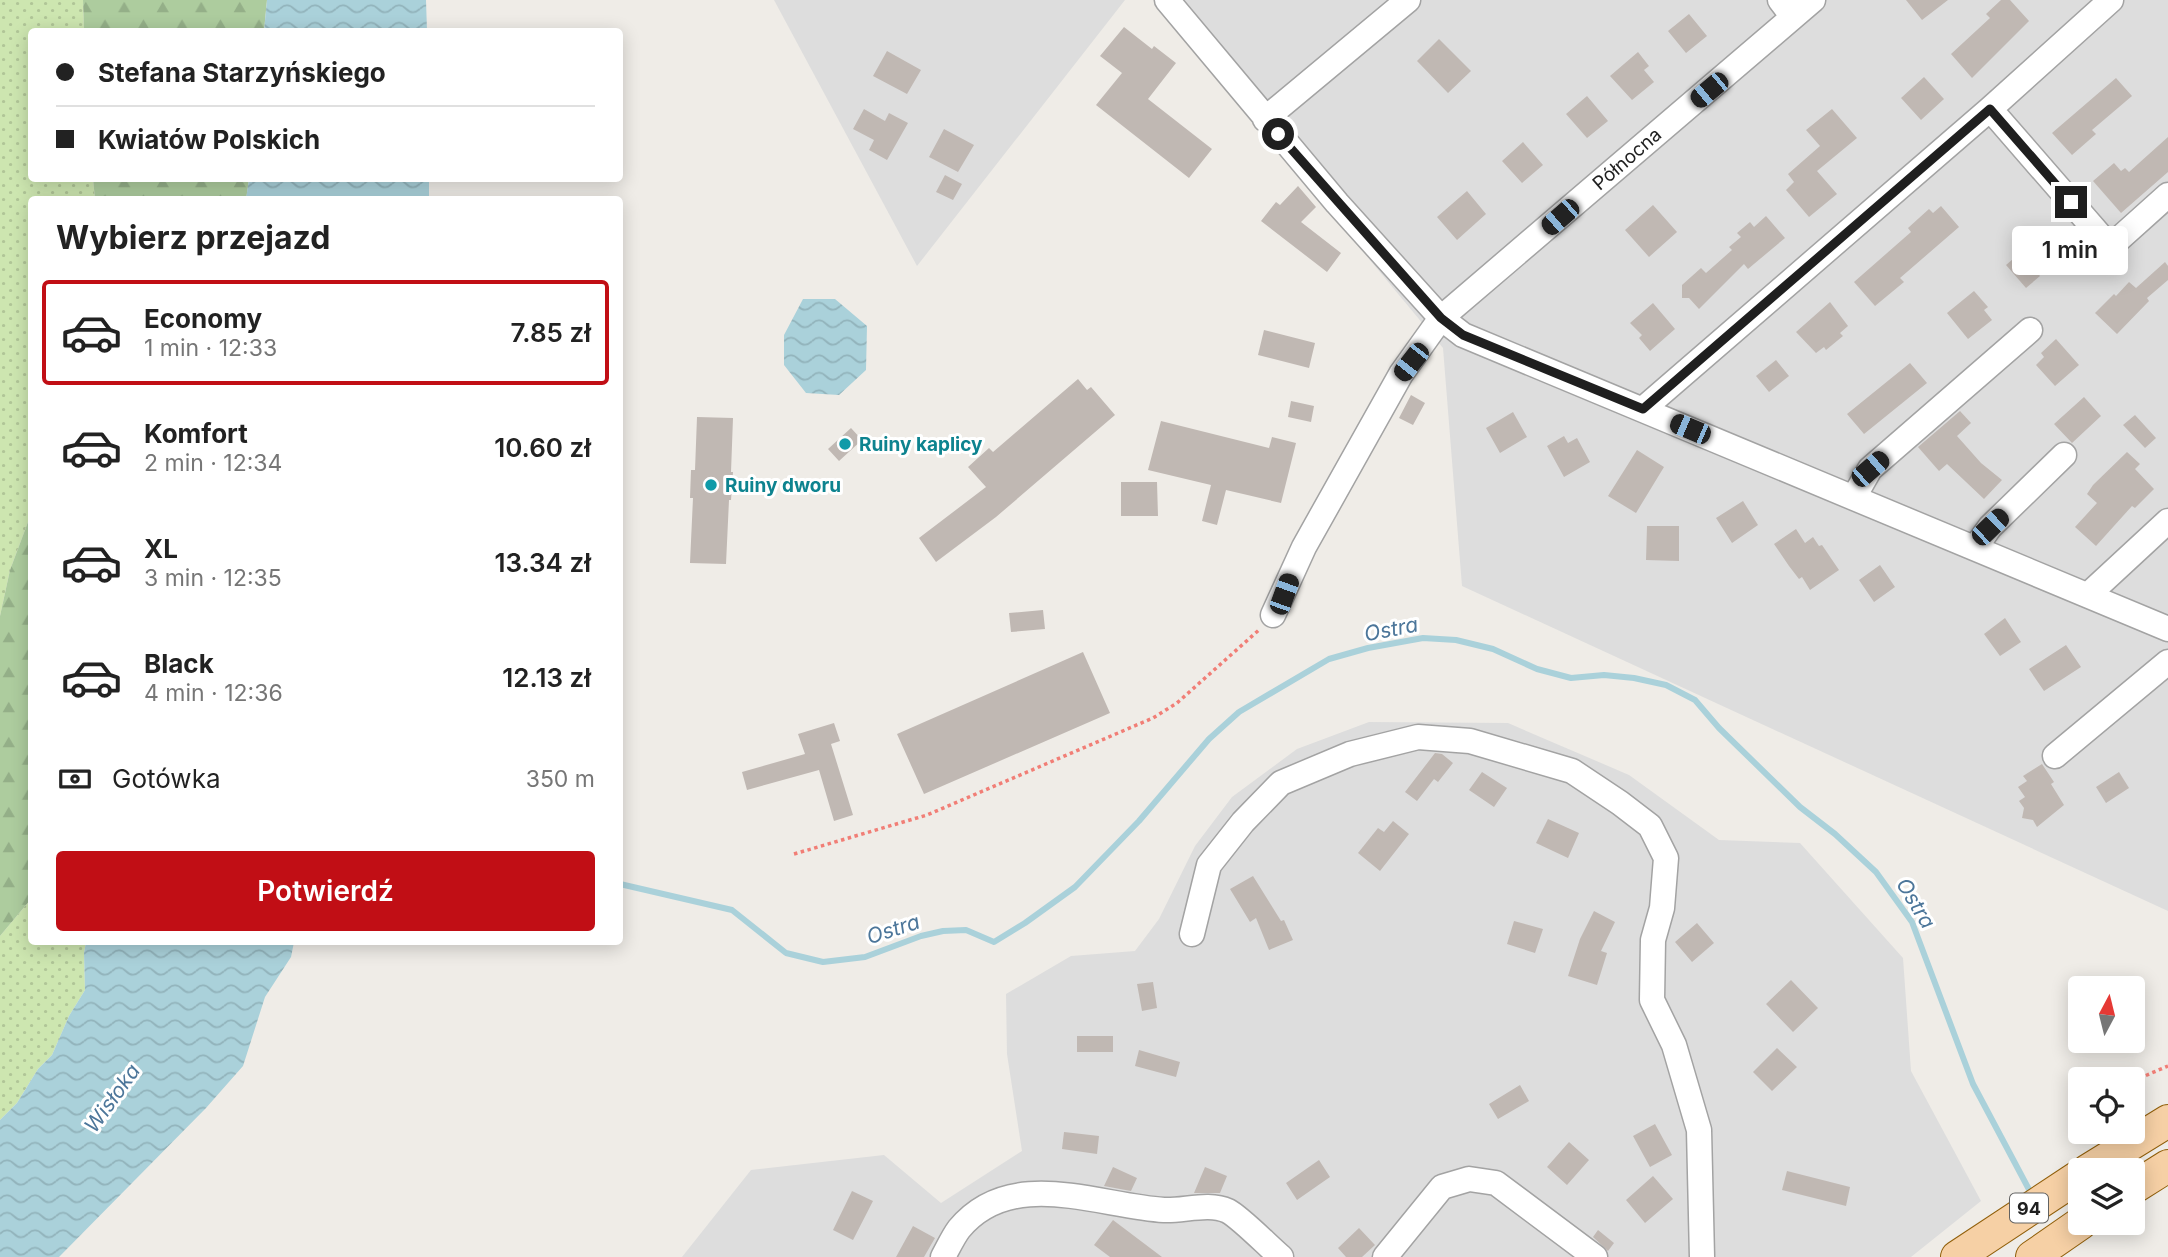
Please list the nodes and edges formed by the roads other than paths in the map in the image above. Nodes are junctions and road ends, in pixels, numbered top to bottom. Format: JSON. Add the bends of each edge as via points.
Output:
{"nodes":[{"id":1,"x":1167,"y":0,"type":"edge"},
{"id":2,"x":1408,"y":0,"type":"edge"},
{"id":3,"x":1814,"y":0,"type":"edge"},
{"id":4,"x":2111,"y":0,"type":"edge"},
{"id":5,"x":1787,"y":9,"type":"edge"},
{"id":6,"x":1990,"y":109,"type":"junction"},
{"id":7,"x":1265,"y":119,"type":"junction"},
{"id":8,"x":2168,"y":195,"type":"edge"},
{"id":9,"x":1441,"y":318,"type":"junction"},
{"id":10,"x":2030,"y":330,"type":"dead end"},
{"id":11,"x":1643,"y":409,"type":"junction"},
{"id":12,"x":2064,"y":455,"type":"dead end"},
{"id":13,"x":1854,"y":497,"type":"junction"},
{"id":14,"x":2168,"y":521,"type":"edge"},
{"id":15,"x":1975,"y":548,"type":"junction"},
{"id":16,"x":2088,"y":595,"type":"junction"},
{"id":17,"x":1273,"y":615,"type":"road end"},
{"id":18,"x":2168,"y":629,"type":"edge"},
{"id":19,"x":2168,"y":662,"type":"edge"},
{"id":20,"x":2055,"y":756,"type":"dead end"},
{"id":21,"x":1192,"y":934,"type":"dead end"},
{"id":22,"x":2168,"y":1121,"type":"edge"},
{"id":23,"x":2107,"y":1158,"type":"edge"},
{"id":24,"x":2168,"y":1166,"type":"edge"},
{"id":25,"x":2145,"y":1180,"type":"edge"},
{"id":26,"x":2068,"y":1184,"type":"edge"},
{"id":27,"x":2068,"y":1232,"type":"edge"},
{"id":28,"x":1967,"y":1250,"type":"edge"},
{"id":29,"x":943,"y":1257,"type":"edge"},
{"id":30,"x":1281,"y":1257,"type":"edge"},
{"id":31,"x":1385,"y":1257,"type":"edge"},
{"id":32,"x":1595,"y":1257,"type":"edge"},
{"id":33,"x":1702,"y":1257,"type":"edge"},
{"id":34,"x":2032,"y":1257,"type":"edge"}],
"edges":[{"from":1,"to":7,"type":"street"},
{"from":2,"to":7,"type":"street"},
{"from":3,"to":5,"type":"street","name":"Północna"},
{"from":4,"to":6,"type":"street"},
{"from":5,"to":9,"type":"street","name":"Północna"},
{"from":6,"to":8,"type":"street","via":[[2110,247]]},
{"from":6,"to":11,"type":"street"},
{"from":7,"to":9,"type":"street"},
{"from":9,"to":11,"type":"street","via":[[1463,335]]},
{"from":9,"to":17,"type":"street","name":"Północna","via":[[1401,374],[1304,547]]},
{"from":10,"to":13,"type":"street","via":[[1870,469]]},
{"from":11,"to":13,"type":"street"},
{"from":12,"to":15,"type":"street","via":[[1990,527]]},
{"from":13,"to":15,"type":"street"},
{"from":14,"to":16,"type":"street"},
{"from":15,"to":16,"type":"street"},
{"from":16,"to":18,"type":"street"},
{"from":19,"to":20,"type":"street"},
{"from":21,"to":33,"type":"street","via":[[1209,864],[1280,783],[1350,754],[1418,737],[1471,741],[1572,771],[1650,826],[1665,858],[1662,908],[1653,940],[1652,1000],[1674,1045],[1699,1130]]},
{"from":22,"to":23,"type":"main road"},
{"from":24,"to":25,"type":"main road"},
{"from":26,"to":28,"type":"main road","number":"94"},
{"from":27,"to":34,"type":"main road","number":"94"},
{"from":29,"to":30,"type":"street","via":[[959,1229],[985,1207],[1023,1194],[1070,1195],[1164,1210],[1227,1211]]},
{"from":31,"to":32,"type":"street","via":[[1442,1187],[1469,1180],[1496,1183]]}]}
